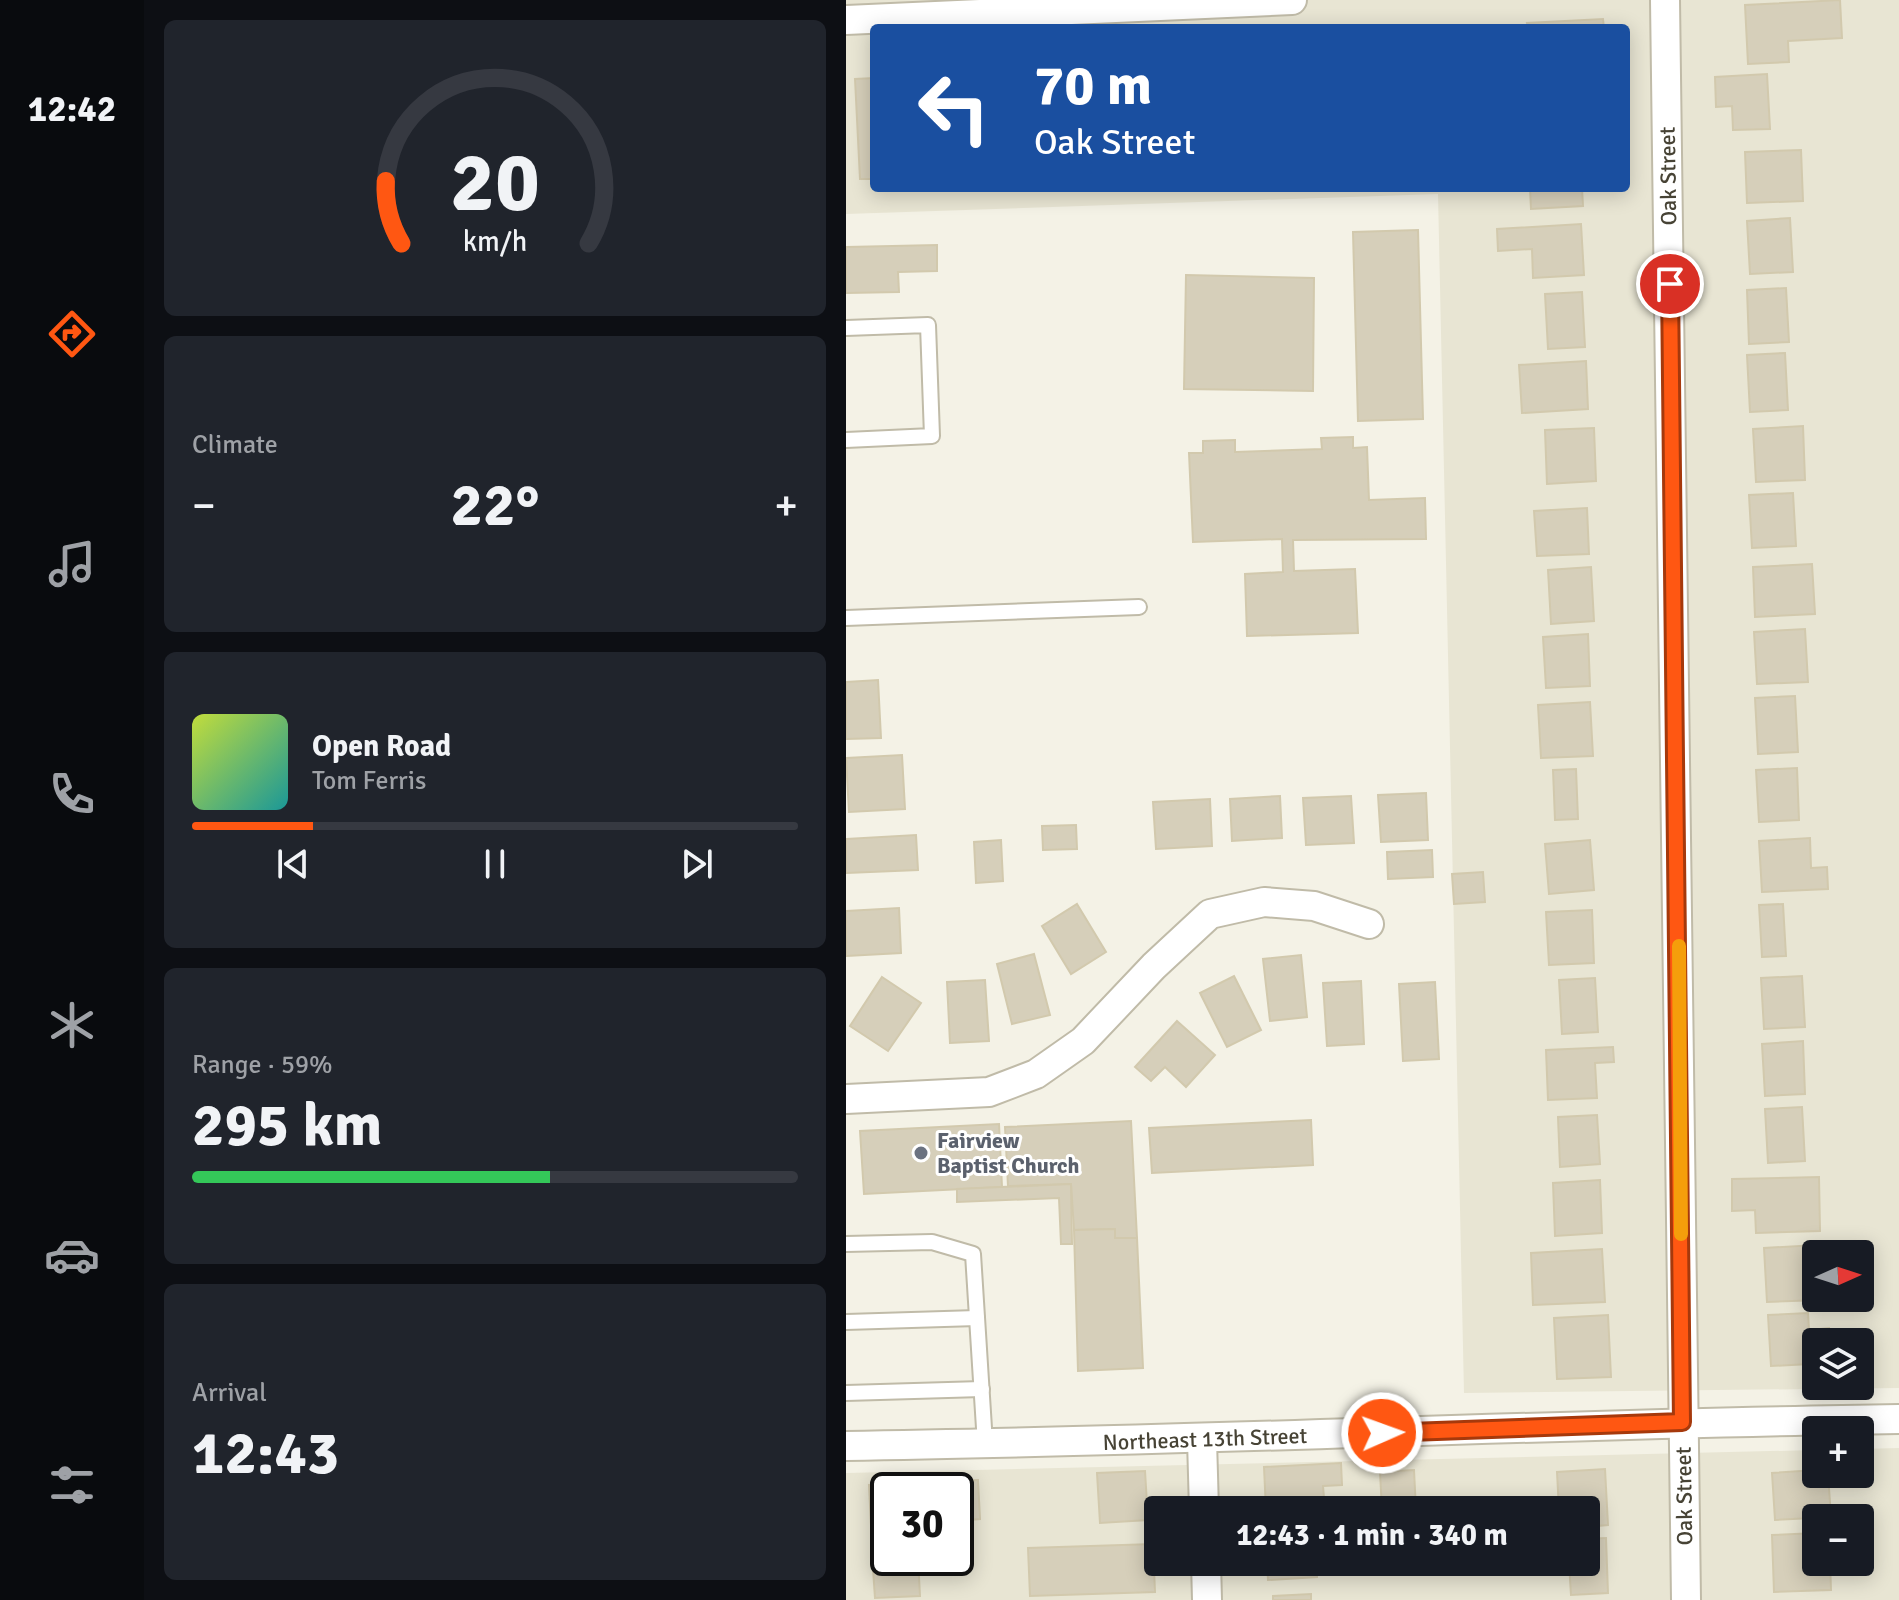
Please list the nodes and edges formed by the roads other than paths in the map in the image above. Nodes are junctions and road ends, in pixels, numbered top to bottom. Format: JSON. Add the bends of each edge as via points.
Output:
{"nodes":[{"id":1,"x":1292,"y":0,"type":"edge"},
{"id":2,"x":1665,"y":0,"type":"edge"},
{"id":3,"x":846,"y":20,"type":"edge"},
{"id":4,"x":846,"y":328,"type":"edge"},
{"id":5,"x":846,"y":440,"type":"edge"},
{"id":6,"x":1139,"y":607,"type":"dead end"},
{"id":7,"x":846,"y":618,"type":"edge"},
{"id":8,"x":1369,"y":924,"type":"dead end"},
{"id":9,"x":846,"y":1099,"type":"edge"},
{"id":10,"x":846,"y":1244,"type":"edge"},
{"id":11,"x":977,"y":1318,"type":"junction"},
{"id":12,"x":846,"y":1322,"type":"edge"},
{"id":13,"x":982,"y":1389,"type":"junction"},
{"id":14,"x":846,"y":1393,"type":"edge"},
{"id":15,"x":1899,"y":1419,"type":"edge"},
{"id":16,"x":1682,"y":1422,"type":"junction"},
{"id":17,"x":1202,"y":1440,"type":"junction"},
{"id":18,"x":985,"y":1444,"type":"junction"},
{"id":19,"x":846,"y":1446,"type":"edge"},
{"id":20,"x":1204,"y":1496,"type":"edge"},
{"id":21,"x":1206,"y":1576,"type":"edge"},
{"id":22,"x":1207,"y":1600,"type":"edge"},
{"id":23,"x":1686,"y":1600,"type":"edge"}],
"edges":[{"from":1,"to":3,"type":"street"},
{"from":2,"to":16,"type":"street","name":"Oak Street"},
{"from":4,"to":5,"type":"lane","via":[[928,325],[932,436]]},
{"from":6,"to":7,"type":"lane"},
{"from":8,"to":9,"type":"street","via":[[1314,906],[1264,902],[1210,914],[1083,1041],[1036,1074],[989,1092]]},
{"from":10,"to":11,"type":"lane","via":[[932,1242],[973,1254]]},
{"from":11,"to":12,"type":"lane"},
{"from":11,"to":13,"type":"lane"},
{"from":13,"to":14,"type":"lane"},
{"from":13,"to":18,"type":"lane"},
{"from":15,"to":16,"type":"street","name":"Northeast 13th Street"},
{"from":16,"to":17,"type":"street","name":"Northeast 13th Street"},
{"from":16,"to":23,"type":"street","name":"Oak Street"},
{"from":17,"to":18,"type":"street","name":"Northeast 13th Street"},
{"from":17,"to":20,"type":"street"},
{"from":18,"to":19,"type":"street","name":"Northeast 13th Street"},
{"from":21,"to":22,"type":"street"}]}
